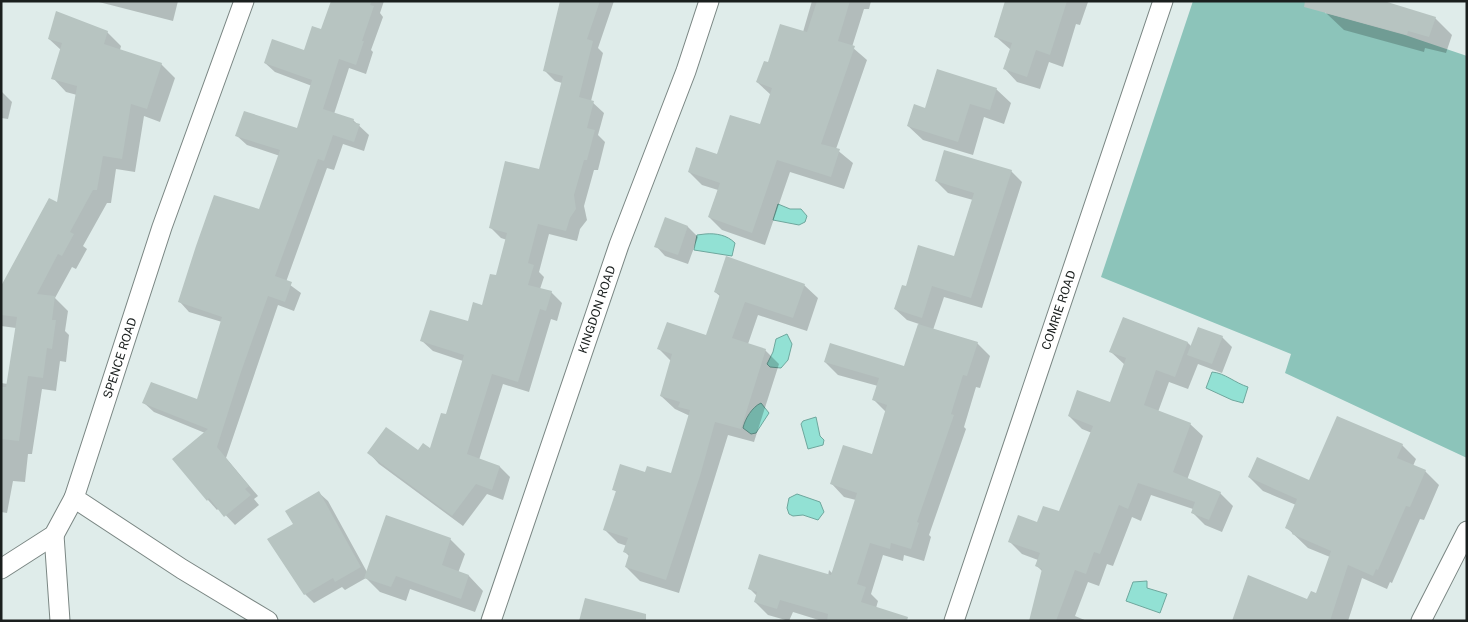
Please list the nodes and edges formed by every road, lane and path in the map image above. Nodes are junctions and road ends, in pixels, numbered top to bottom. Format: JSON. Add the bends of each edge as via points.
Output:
{"nodes":[{"id":1,"x":244,"y":1,"type":"edge"},
{"id":2,"x":709,"y":1,"type":"edge"},
{"id":3,"x":1163,"y":1,"type":"edge"},
{"id":4,"x":74,"y":498,"type":"junction"},
{"id":5,"x":1467,"y":531,"type":"edge"},
{"id":6,"x":54,"y":534,"type":"junction"},
{"id":7,"x":1,"y":569,"type":"edge"},
{"id":8,"x":60,"y":621,"type":"edge"},
{"id":9,"x":268,"y":621,"type":"edge"},
{"id":10,"x":491,"y":621,"type":"edge"},
{"id":11,"x":954,"y":621,"type":"edge"},
{"id":12,"x":1421,"y":621,"type":"edge"}],
"edges":[{"from":1,"to":4,"type":"street","name":"SPENCE ROAD","via":[[162,227]]},
{"from":2,"to":10,"type":"street","name":"KINGDON ROAD","via":[[620,245]]},
{"from":3,"to":11,"type":"street","name":"COMRIE ROAD"},
{"from":4,"to":6,"type":"street","name":"SPENCE ROAD"},
{"from":4,"to":9,"type":"street"},
{"from":5,"to":12,"type":"street"},
{"from":6,"to":7,"type":"street"},
{"from":6,"to":8,"type":"street"}]}
